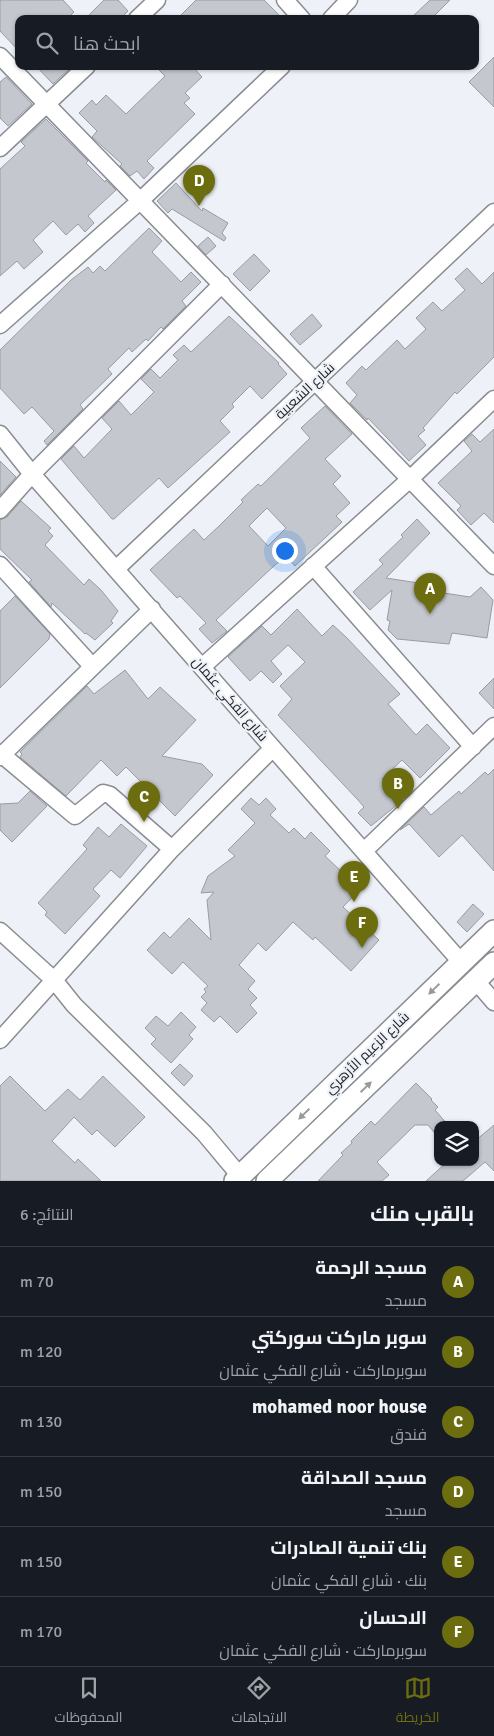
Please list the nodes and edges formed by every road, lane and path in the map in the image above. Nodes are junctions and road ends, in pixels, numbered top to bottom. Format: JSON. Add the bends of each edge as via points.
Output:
{"nodes":[{"id":1,"x":157,"y":0,"type":"edge"},
{"id":2,"x":285,"y":0,"type":"edge"},
{"id":3,"x":349,"y":0,"type":"edge"},
{"id":4,"x":141,"y":15,"type":"edge"},
{"id":5,"x":298,"y":15,"type":"edge"},
{"id":6,"x":335,"y":15,"type":"edge"},
{"id":7,"x":0,"y":56,"type":"edge"},
{"id":8,"x":83,"y":70,"type":"edge"},
{"id":9,"x":278,"y":70,"type":"edge"},
{"id":10,"x":47,"y":104,"type":"junction"},
{"id":11,"x":0,"y":148,"type":"edge"},
{"id":12,"x":141,"y":200,"type":"junction"},
{"id":13,"x":494,"y":212,"type":"edge"},
{"id":14,"x":222,"y":284,"type":"junction"},
{"id":15,"x":0,"y":325,"type":"edge"},
{"id":16,"x":315,"y":381,"type":"junction"},
{"id":17,"x":494,"y":399,"type":"edge"},
{"id":18,"x":0,"y":434,"type":"edge"},
{"id":19,"x":32,"y":474,"type":"junction"},
{"id":20,"x":410,"y":479,"type":"junction"},
{"id":21,"x":0,"y":510,"type":"edge"},
{"id":22,"x":493,"y":561,"type":"edge"},
{"id":23,"x":313,"y":566,"type":"junction"},
{"id":24,"x":116,"y":569,"type":"junction"},
{"id":25,"x":3,"y":574,"type":"edge"},
{"id":26,"x":152,"y":609,"type":"junction"},
{"id":27,"x":92,"y":666,"type":"junction"},
{"id":28,"x":202,"y":666,"type":"junction"},
{"id":29,"x":494,"y":726,"type":"edge"},
{"id":30,"x":473,"y":746,"type":"junction"},
{"id":31,"x":273,"y":748,"type":"junction"},
{"id":32,"x":1,"y":755,"type":"edge"},
{"id":33,"x":172,"y":849,"type":"junction"},
{"id":34,"x":364,"y":851,"type":"junction"},
{"id":35,"x":0,"y":930,"type":"edge"},
{"id":36,"x":494,"y":931,"type":"edge"},
{"id":37,"x":461,"y":962,"type":"junction"},
{"id":38,"x":494,"y":963,"type":"edge"},
{"id":39,"x":54,"y":980,"type":"junction"},
{"id":40,"x":476,"y":981,"type":"junction"},
{"id":41,"x":494,"y":1002,"type":"edge"},
{"id":42,"x":0,"y":1040,"type":"edge"},
{"id":43,"x":238,"y":1179,"type":"edge"},
{"id":44,"x":268,"y":1181,"type":"edge"}],
"edges":[{"from":1,"to":4,"type":"street"},
{"from":2,"to":5,"type":"street"},
{"from":3,"to":6,"type":"street"},
{"from":7,"to":10,"type":"street"},
{"from":8,"to":10,"type":"street"},
{"from":9,"to":12,"type":"street"},
{"from":10,"to":11,"type":"street"},
{"from":10,"to":12,"type":"street"},
{"from":12,"to":14,"type":"street"},
{"from":12,"to":15,"type":"street"},
{"from":13,"to":16,"type":"street","name":"شارع الشعبية"},
{"from":14,"to":16,"type":"street"},
{"from":14,"to":19,"type":"street"},
{"from":16,"to":20,"type":"street"},
{"from":16,"to":24,"type":"street","name":"شارع الشعبية"},
{"from":17,"to":20,"type":"street"},
{"from":18,"to":19,"type":"street","name":"شارع الفكي عثمان"},
{"from":19,"to":21,"type":"street"},
{"from":19,"to":24,"type":"street","name":"شارع الفكي عثمان"},
{"from":20,"to":22,"type":"street"},
{"from":20,"to":23,"type":"street"},
{"from":23,"to":28,"type":"street"},
{"from":23,"to":30,"type":"street"},
{"from":24,"to":26,"type":"street","name":"شارع الفكي عثمان"},
{"from":25,"to":27,"type":"street"},
{"from":26,"to":27,"type":"street"},
{"from":26,"to":28,"type":"street","name":"شارع الفكي عثمان"},
{"from":27,"to":32,"type":"street"},
{"from":28,"to":31,"type":"street","name":"شارع الفكي عثمان"},
{"from":29,"to":30,"type":"street"},
{"from":30,"to":34,"type":"street"},
{"from":31,"to":33,"type":"street"},
{"from":31,"to":34,"type":"street","name":"شارع الفكي عثمان"},
{"from":32,"to":33,"type":"street","via":[[75,816],[104,793],[110,794]]},
{"from":33,"to":39,"type":"street"},
{"from":34,"to":37,"type":"street","name":"شارع الفكي عثمان"},
{"from":35,"to":39,"type":"street","name":"شارع الزعيم الأزهري"},
{"from":36,"to":37,"type":"main road","name":"شارع الزعيم الأزهري"},
{"from":37,"to":43,"type":"main road","name":"شارع الزعيم الأزهري","one_way":true},
{"from":38,"to":40,"type":"main road","name":"شارع الزعيم الأزهري"},
{"from":39,"to":42,"type":"street"},
{"from":39,"to":43,"type":"street","name":"شارع الزعيم الأزهري","via":[[74,1005],[204,1133]]},
{"from":40,"to":41,"type":"street"},
{"from":44,"to":40,"type":"main road","name":"شارع الزعيم الأزهري","one_way":true}]}
